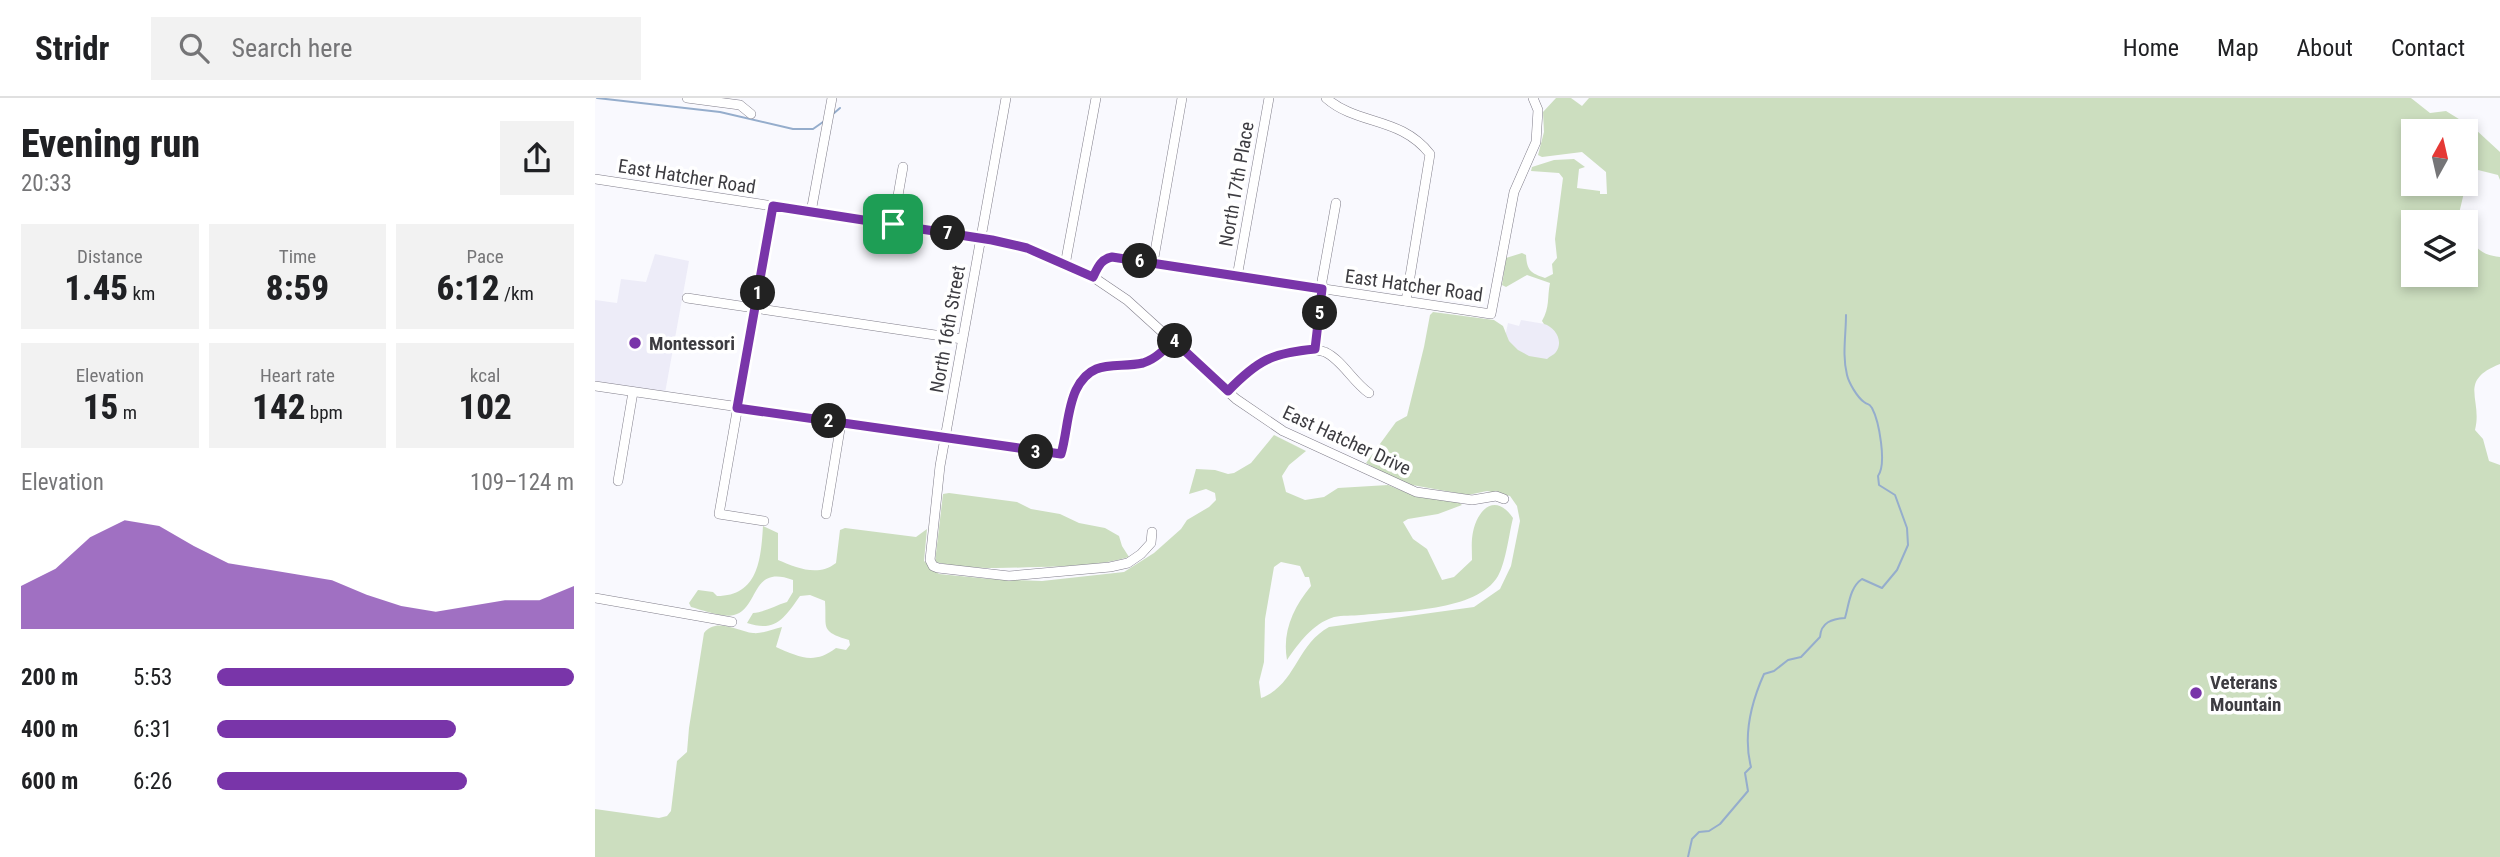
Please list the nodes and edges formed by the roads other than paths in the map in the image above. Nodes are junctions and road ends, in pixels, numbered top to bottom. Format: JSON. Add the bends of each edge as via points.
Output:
{"nodes":[{"id":1,"x":687,"y":98,"type":"edge"},
{"id":2,"x":832,"y":98,"type":"edge"},
{"id":3,"x":1006,"y":98,"type":"edge"},
{"id":4,"x":1095,"y":98,"type":"edge"},
{"id":5,"x":1182,"y":98,"type":"edge"},
{"id":6,"x":1269,"y":98,"type":"edge"},
{"id":7,"x":1326,"y":98,"type":"edge"},
{"id":8,"x":1534,"y":98,"type":"edge"},
{"id":9,"x":751,"y":114,"type":"dead end"},
{"id":10,"x":903,"y":167,"type":"dead end"},
{"id":11,"x":595,"y":180,"type":"edge"},
{"id":12,"x":1336,"y":203,"type":"dead end"},
{"id":13,"x":773,"y":206,"type":"junction"},
{"id":14,"x":811,"y":212,"type":"junction"},
{"id":15,"x":893,"y":224,"type":"junction"},
{"id":16,"x":981,"y":238,"type":"junction"},
{"id":17,"x":1153,"y":263,"type":"junction"},
{"id":18,"x":1065,"y":265,"type":"junction"},
{"id":19,"x":1093,"y":277,"type":"junction"},
{"id":20,"x":1237,"y":277,"type":"junction"},
{"id":21,"x":1322,"y":289,"type":"junction"},
{"id":22,"x":687,"y":298,"type":"dead end"},
{"id":23,"x":1406,"y":301,"type":"junction"},
{"id":24,"x":755,"y":308,"type":"junction"},
{"id":25,"x":962,"y":339,"type":"junction"},
{"id":26,"x":1173,"y":340,"type":"junction"},
{"id":27,"x":1315,"y":349,"type":"junction"},
{"id":28,"x":595,"y":386,"type":"edge"},
{"id":29,"x":1228,"y":391,"type":"junction"},
{"id":30,"x":633,"y":392,"type":"junction"},
{"id":31,"x":1369,"y":393,"type":"dead end"},
{"id":32,"x":737,"y":408,"type":"junction"},
{"id":33,"x":841,"y":423,"type":"junction"},
{"id":34,"x":945,"y":438,"type":"junction"},
{"id":35,"x":618,"y":481,"type":"dead end"},
{"id":36,"x":1504,"y":499,"type":"dead end"},
{"id":37,"x":826,"y":514,"type":"dead end"},
{"id":38,"x":764,"y":521,"type":"dead end"},
{"id":39,"x":1152,"y":532,"type":"dead end"},
{"id":40,"x":595,"y":598,"type":"edge"},
{"id":41,"x":731,"y":622,"type":"dead end"}],
"edges":[{"from":1,"to":9,"type":"street","via":[[740,105]]},
{"from":2,"to":14,"type":"street"},
{"from":3,"to":16,"type":"street","name":"North 16th Street"},
{"from":4,"to":18,"type":"street"},
{"from":5,"to":17,"type":"street"},
{"from":6,"to":20,"type":"street","name":"North 17th Place"},
{"from":7,"to":23,"type":"street","via":[[1350,114],[1406,133],[1430,154]]},
{"from":8,"to":23,"type":"street","name":"East Hatcher Road","via":[[1536,142],[1514,192],[1491,314]]},
{"from":10,"to":15,"type":"street"},
{"from":11,"to":13,"type":"street","name":"East Hatcher Road"},
{"from":12,"to":21,"type":"street"},
{"from":13,"to":14,"type":"street","name":"East Hatcher Road"},
{"from":13,"to":24,"type":"street"},
{"from":14,"to":15,"type":"street","name":"East Hatcher Road"},
{"from":15,"to":16,"type":"street","name":"East Hatcher Road"},
{"from":16,"to":18,"type":"street","name":"East Hatcher Drive","via":[[1027,248]]},
{"from":16,"to":25,"type":"street","name":"North 16th Street"},
{"from":17,"to":19,"type":"street","name":"East Hatcher Road","via":[[1105,258]]},
{"from":17,"to":20,"type":"street","name":"East Hatcher Road"},
{"from":18,"to":19,"type":"street","name":"East Hatcher Drive"},
{"from":19,"to":26,"type":"street","name":"East Hatcher Drive"},
{"from":20,"to":21,"type":"street","name":"East Hatcher Road"},
{"from":21,"to":23,"type":"street","name":"East Hatcher Road"},
{"from":21,"to":27,"type":"street"},
{"from":22,"to":24,"type":"street"},
{"from":24,"to":25,"type":"street"},
{"from":24,"to":32,"type":"street"},
{"from":25,"to":34,"type":"street","name":"North 16th Street"},
{"from":26,"to":29,"type":"street","name":"East Hatcher Drive"},
{"from":26,"to":34,"type":"street","via":[[1150,360],[1109,364],[1084,379],[1073,397],[1061,454]]},
{"from":27,"to":29,"type":"street","via":[[1259,362]]},
{"from":27,"to":31,"type":"street","via":[[1333,358]]},
{"from":28,"to":30,"type":"street"},
{"from":29,"to":36,"type":"street","name":"East Hatcher Drive","via":[[1283,431],[1416,492],[1472,500]]},
{"from":30,"to":32,"type":"street"},
{"from":30,"to":35,"type":"street"},
{"from":32,"to":33,"type":"street"},
{"from":32,"to":38,"type":"street","via":[[719,514]]},
{"from":33,"to":34,"type":"street"},
{"from":33,"to":37,"type":"street"},
{"from":34,"to":39,"type":"street","name":"North 16th Street","via":[[930,560],[933,566],[1009,576],[1110,567],[1141,554],[1151,543]]},
{"from":40,"to":41,"type":"street"}]}
